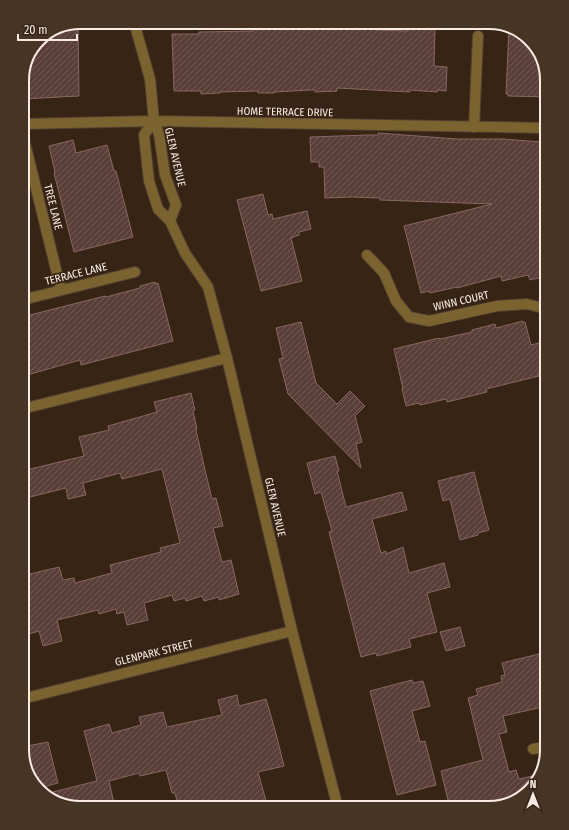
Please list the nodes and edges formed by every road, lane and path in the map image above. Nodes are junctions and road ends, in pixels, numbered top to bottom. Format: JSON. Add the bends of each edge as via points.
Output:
{"nodes":[{"id":1,"x":136,"y":29,"type":"edge"},
{"id":2,"x":478,"y":36,"type":"dead end"},
{"id":3,"x":154,"y":121,"type":"junction"},
{"id":4,"x":29,"y":124,"type":"edge"},
{"id":5,"x":474,"y":127,"type":"junction"},
{"id":6,"x":540,"y":128,"type":"edge"},
{"id":7,"x":29,"y":159,"type":"edge"},
{"id":8,"x":163,"y":164,"type":"junction"},
{"id":9,"x":147,"y":168,"type":"junction"},
{"id":10,"x":170,"y":221,"type":"junction"},
{"id":11,"x":367,"y":255,"type":"dead end"},
{"id":12,"x":135,"y":272,"type":"dead end"},
{"id":13,"x":61,"y":290,"type":"junction"},
{"id":14,"x":29,"y":298,"type":"edge"},
{"id":15,"x":540,"y":307,"type":"edge"},
{"id":16,"x":227,"y":358,"type":"junction"},
{"id":17,"x":29,"y":407,"type":"edge"},
{"id":18,"x":292,"y":631,"type":"junction"},
{"id":19,"x":29,"y":697,"type":"edge"},
{"id":20,"x":540,"y":748,"type":"edge"},
{"id":21,"x":533,"y":749,"type":"dead end"},
{"id":22,"x":336,"y":801,"type":"edge"}],
"edges":[{"from":1,"to":3,"type":"street","name":"GLEN AVENUE","via":[[150,79]]},
{"from":2,"to":5,"type":"street"},
{"from":3,"to":4,"type":"street","name":"HOME TERRACE DRIVE"},
{"from":3,"to":5,"type":"street","name":"HOME TERRACE DRIVE"},
{"from":3,"to":8,"type":"street","name":"GLEN AVENUE","via":[[159,134]]},
{"from":3,"to":9,"type":"street","name":"GLEN AVENUE","via":[[144,135]]},
{"from":5,"to":6,"type":"street","name":"HOME TERRACE DRIVE"},
{"from":7,"to":13,"type":"street","name":"TREE LANE"},
{"from":8,"to":9,"type":"street"},
{"from":8,"to":10,"type":"street","name":"GLEN AVENUE","via":[[176,205]]},
{"from":9,"to":10,"type":"street","name":"GLEN AVENUE","via":[[158,209]]},
{"from":10,"to":16,"type":"street","name":"GLEN AVENUE","via":[[185,253],[208,288]]},
{"from":11,"to":15,"type":"street","name":"WINN COURT","via":[[384,273],[396,301],[409,317],[429,321],[497,306],[527,304]]},
{"from":12,"to":13,"type":"street","name":"TERRACE LANE"},
{"from":13,"to":14,"type":"street","name":"TERRACE LANE"},
{"from":16,"to":17,"type":"street"},
{"from":16,"to":18,"type":"street","name":"GLEN AVENUE"},
{"from":18,"to":19,"type":"street","name":"GLENPARK STREET"},
{"from":18,"to":22,"type":"street","name":"GLEN AVENUE"},
{"from":20,"to":21,"type":"street"}]}
